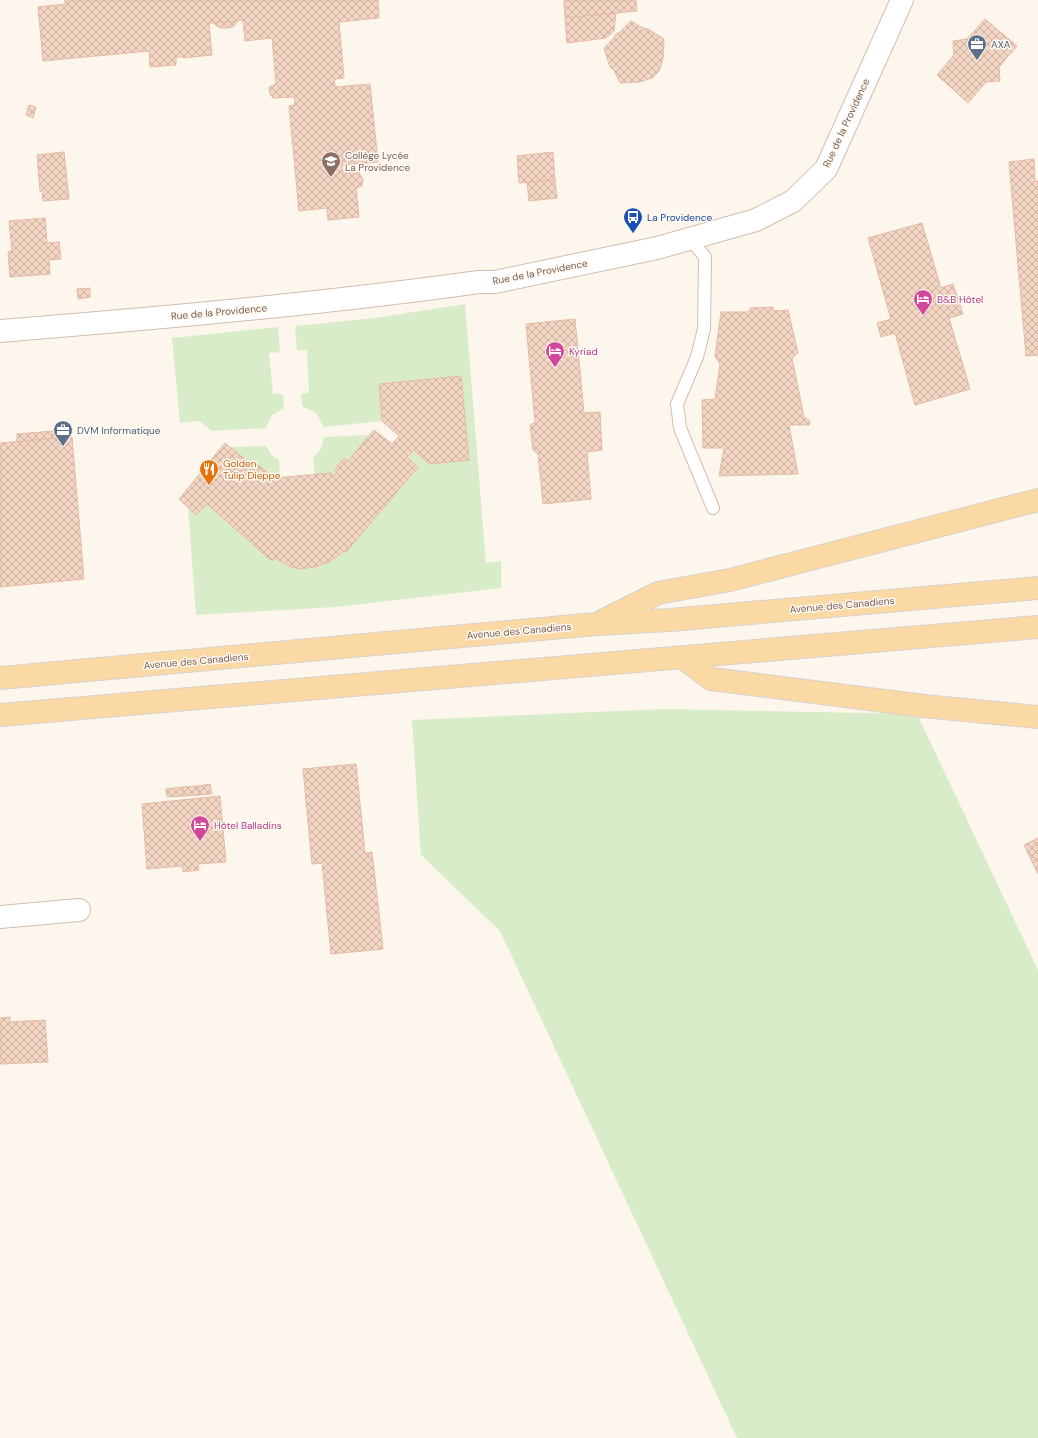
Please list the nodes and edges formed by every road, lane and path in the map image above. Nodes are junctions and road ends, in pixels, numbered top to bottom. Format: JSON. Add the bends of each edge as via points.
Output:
{"nodes":[{"id":1,"x":902,"y":0,"type":"edge"},
{"id":2,"x":690,"y":239,"type":"junction"},
{"id":3,"x":0,"y":331,"type":"edge"},
{"id":4,"x":1038,"y":500,"type":"edge"},
{"id":5,"x":713,"y":508,"type":"dead end"},
{"id":6,"x":1038,"y":588,"type":"edge"},
{"id":7,"x":596,"y":624,"type":"junction"},
{"id":8,"x":1038,"y":627,"type":"edge"},
{"id":9,"x":683,"y":658,"type":"junction"},
{"id":10,"x":0,"y":678,"type":"edge"},
{"id":11,"x":0,"y":715,"type":"edge"},
{"id":12,"x":1038,"y":717,"type":"edge"},
{"id":13,"x":79,"y":910,"type":"dead end"},
{"id":14,"x":0,"y":917,"type":"edge"}],
"edges":[{"from":1,"to":2,"type":"street","name":"Rue de la Providence","via":[[826,169],[793,201],[756,220]]},
{"from":2,"to":3,"type":"street","name":"Rue de la Providence","via":[[495,282],[374,297]]},
{"from":2,"to":5,"type":"lane","via":[[705,257],[704,329],[697,356],[677,404],[680,428]]},
{"from":4,"to":7,"type":"main road","via":[[730,580],[658,593]]},
{"from":6,"to":7,"type":"main road","name":"Avenue des Canadiens","via":[[670,620]]},
{"from":7,"to":10,"type":"main road","name":"Avenue des Canadiens"},
{"from":8,"to":9,"type":"main road"},
{"from":9,"to":11,"type":"main road"},
{"from":9,"to":12,"type":"main road","via":[[711,679],[924,706]]},
{"from":13,"to":14,"type":"street"}]}
